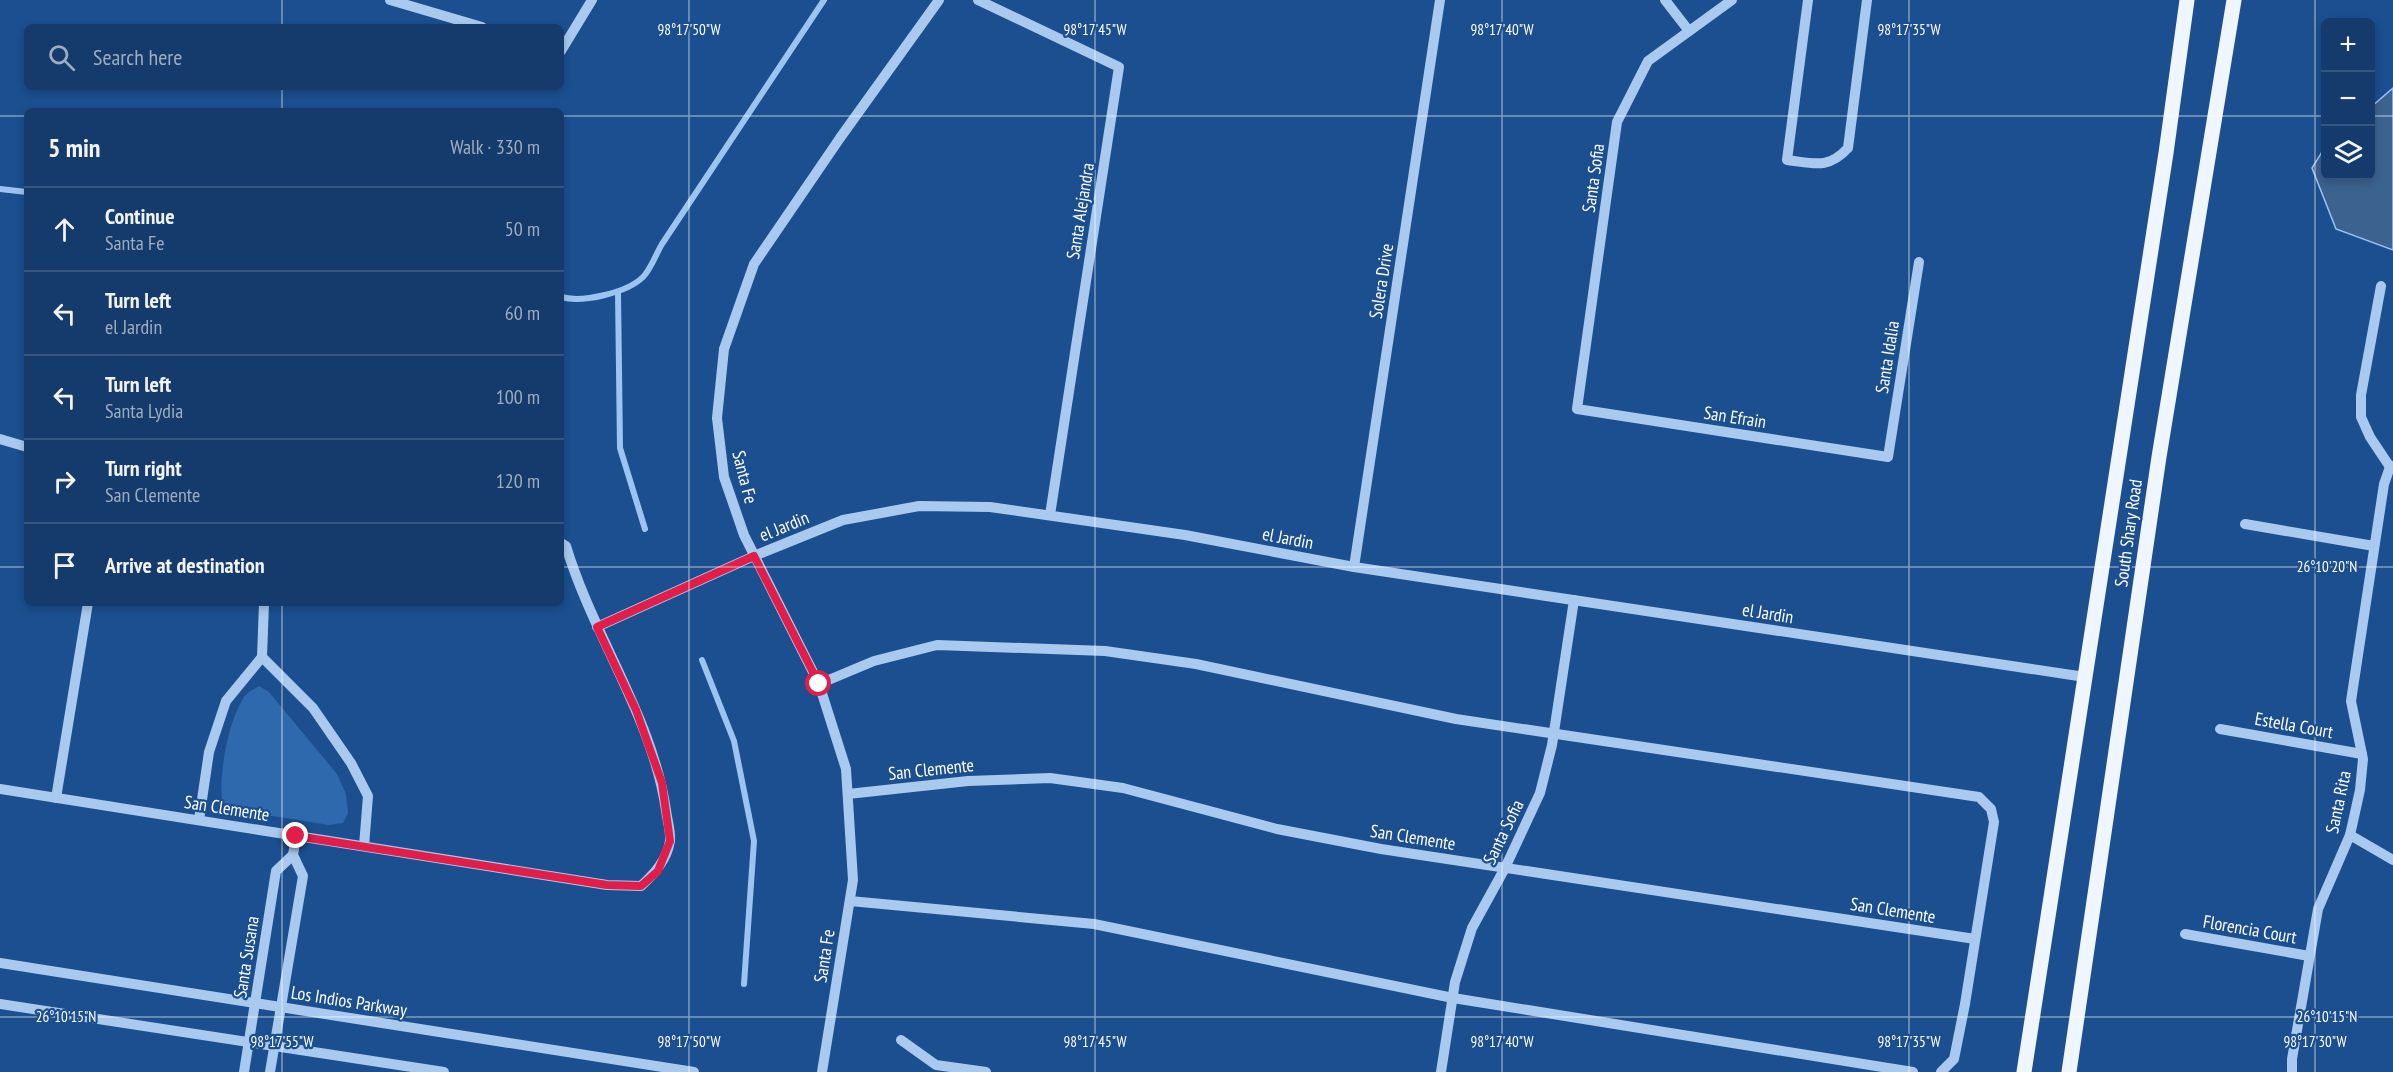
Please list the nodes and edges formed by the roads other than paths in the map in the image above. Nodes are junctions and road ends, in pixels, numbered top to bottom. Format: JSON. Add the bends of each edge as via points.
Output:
{"nodes":[{"id":1,"x":390,"y":0,"type":"edge"},
{"id":2,"x":591,"y":0,"type":"edge"},
{"id":3,"x":939,"y":0,"type":"edge"},
{"id":4,"x":978,"y":0,"type":"edge"},
{"id":5,"x":1440,"y":0,"type":"edge"},
{"id":6,"x":1665,"y":0,"type":"edge"},
{"id":7,"x":1732,"y":0,"type":"edge"},
{"id":8,"x":1808,"y":0,"type":"edge"},
{"id":9,"x":1867,"y":0,"type":"edge"},
{"id":10,"x":2187,"y":0,"type":"edge"},
{"id":11,"x":2234,"y":0,"type":"edge"},
{"id":12,"x":472,"y":24,"type":"edge"},
{"id":13,"x":1689,"y":31,"type":"junction"},
{"id":14,"x":564,"y":46,"type":"edge"},
{"id":15,"x":1919,"y":262,"type":"dead end"},
{"id":16,"x":2381,"y":286,"type":"dead end"},
{"id":17,"x":1577,"y":409,"type":"joint"},
{"id":18,"x":0,"y":439,"type":"edge"},
{"id":19,"x":24,"y":446,"type":"edge"},
{"id":20,"x":1888,"y":457,"type":"joint"},
{"id":21,"x":2391,"y":467,"type":"edge"},
{"id":22,"x":1050,"y":515,"type":"junction"},
{"id":23,"x":2245,"y":524,"type":"dead end"},
{"id":24,"x":564,"y":545,"type":"edge"},
{"id":25,"x":2374,"y":546,"type":"junction"},
{"id":26,"x":754,"y":556,"type":"junction"},
{"id":27,"x":1354,"y":567,"type":"junction"},
{"id":28,"x":1574,"y":600,"type":"junction"},
{"id":29,"x":88,"y":606,"type":"edge"},
{"id":30,"x":264,"y":606,"type":"edge"},
{"id":31,"x":597,"y":627,"type":"junction"},
{"id":32,"x":262,"y":657,"type":"junction"},
{"id":33,"x":2085,"y":677,"type":"junction"},
{"id":34,"x":819,"y":684,"type":"junction"},
{"id":35,"x":2220,"y":729,"type":"dead end"},
{"id":36,"x":1554,"y":735,"type":"junction"},
{"id":37,"x":2362,"y":754,"type":"junction"},
{"id":38,"x":0,"y":789,"type":"edge"},
{"id":39,"x":848,"y":794,"type":"junction"},
{"id":40,"x":56,"y":798,"type":"junction"},
{"id":41,"x":199,"y":820,"type":"junction"},
{"id":42,"x":2350,"y":835,"type":"junction"},
{"id":43,"x":296,"y":836,"type":"junction"},
{"id":44,"x":364,"y":846,"type":"junction"},
{"id":45,"x":293,"y":855,"type":"junction"},
{"id":46,"x":2393,"y":860,"type":"edge"},
{"id":47,"x":1505,"y":868,"type":"junction"},
{"id":48,"x":850,"y":901,"type":"junction"},
{"id":49,"x":2185,"y":934,"type":"dead end"},
{"id":50,"x":1975,"y":939,"type":"junction"},
{"id":51,"x":2310,"y":956,"type":"junction"},
{"id":52,"x":0,"y":963,"type":"edge"},
{"id":53,"x":1453,"y":998,"type":"junction"},
{"id":54,"x":255,"y":1003,"type":"junction"},
{"id":55,"x":0,"y":1004,"type":"edge"},
{"id":56,"x":281,"y":1007,"type":"junction"},
{"id":57,"x":902,"y":1040,"type":"dead end"},
{"id":58,"x":249,"y":1041,"type":"junction"},
{"id":59,"x":275,"y":1045,"type":"junction"},
{"id":60,"x":244,"y":1072,"type":"edge"},
{"id":61,"x":270,"y":1072,"type":"edge"},
{"id":62,"x":444,"y":1072,"type":"edge"},
{"id":63,"x":694,"y":1072,"type":"edge"},
{"id":64,"x":822,"y":1072,"type":"edge"},
{"id":65,"x":986,"y":1072,"type":"edge"},
{"id":66,"x":1441,"y":1072,"type":"edge"},
{"id":67,"x":1913,"y":1072,"type":"edge"},
{"id":68,"x":1941,"y":1072,"type":"edge"},
{"id":69,"x":2024,"y":1072,"type":"edge"},
{"id":70,"x":2069,"y":1072,"type":"edge"},
{"id":71,"x":2292,"y":1072,"type":"edge"}],
"edges":[{"from":1,"to":12,"type":"street"},
{"from":2,"to":14,"type":"street"},
{"from":3,"to":26,"type":"street","name":"Santa Fe","via":[[754,264],[724,349],[717,418],[724,477]]},
{"from":4,"to":22,"type":"street","name":"Santa Alejandra","via":[[1119,68]]},
{"from":5,"to":27,"type":"street","name":"Solera Drive"},
{"from":6,"to":13,"type":"street"},
{"from":7,"to":13,"type":"street","name":"Santa Sofia"},
{"from":8,"to":9,"type":"street","via":[[1787,160],[1826,164],[1848,148]]},
{"from":10,"to":33,"type":"main road","name":"South Shary Road"},
{"from":11,"to":70,"type":"main road","name":"South Shary Road","via":[[2159,457]]},
{"from":13,"to":17,"type":"street","name":"Santa Sofia","via":[[1648,61],[1617,122]]},
{"from":15,"to":20,"type":"street","name":"Santa Idalia"},
{"from":16,"to":21,"type":"street","via":[[2361,395],[2361,417]]},
{"from":17,"to":20,"type":"street","name":"San Efrain"},
{"from":18,"to":19,"type":"street"},
{"from":21,"to":25,"type":"street","name":"Santa Rita","via":[[2384,484]]},
{"from":22,"to":26,"type":"street","name":"el Jardin","via":[[990,507],[919,506],[843,520]]},
{"from":22,"to":27,"type":"street","name":"el Jardin","via":[[1185,535]]},
{"from":23,"to":25,"type":"street"},
{"from":24,"to":31,"type":"street"},
{"from":25,"to":37,"type":"street","name":"Santa Rita","via":[[2351,701]]},
{"from":26,"to":31,"type":"street","name":"el Jardin"},
{"from":26,"to":34,"type":"street","name":"Santa Fe"},
{"from":27,"to":28,"type":"street","name":"el Jardin"},
{"from":28,"to":33,"type":"street","name":"el Jardin"},
{"from":28,"to":36,"type":"street","name":"Santa Sofia"},
{"from":29,"to":40,"type":"street"},
{"from":30,"to":32,"type":"street"},
{"from":31,"to":44,"type":"street","name":"San Clemente","via":[[636,710],[662,783],[670,841],[658,871],[641,886],[607,885]]},
{"from":32,"to":41,"type":"street","via":[[225,701],[209,752]]},
{"from":32,"to":44,"type":"street","via":[[313,708],[351,763],[368,796]]},
{"from":33,"to":69,"type":"main road","name":"South Shary Road"},
{"from":34,"to":36,"type":"street","via":[[874,661],[937,645],[1105,651],[1196,664],[1456,719]]},
{"from":34,"to":39,"type":"street","name":"Santa Fe","via":[[846,769]]},
{"from":35,"to":37,"type":"street","name":"Estella Court"},
{"from":36,"to":47,"type":"street","name":"Santa Sofia","via":[[1540,794]]},
{"from":36,"to":50,"type":"street","via":[[1979,797],[1991,809],[1994,822]]},
{"from":37,"to":42,"type":"street","name":"Santa Rita","via":[[2360,790]]},
{"from":38,"to":40,"type":"street","name":"San Clemente"},
{"from":39,"to":47,"type":"street","name":"San Clemente","via":[[968,780],[1050,778],[1123,788],[1277,829]]},
{"from":39,"to":48,"type":"street","name":"Santa Fe","via":[[853,880]]},
{"from":40,"to":41,"type":"street","name":"San Clemente"},
{"from":41,"to":43,"type":"street","name":"San Clemente"},
{"from":42,"to":46,"type":"street"},
{"from":42,"to":51,"type":"street","name":"Santa Rita","via":[[2318,909]]},
{"from":43,"to":44,"type":"street","name":"San Clemente"},
{"from":43,"to":45,"type":"street","name":"Santa Susana"},
{"from":45,"to":54,"type":"street","name":"Santa Susana","via":[[276,871]]},
{"from":45,"to":56,"type":"street","name":"Santa Susana","via":[[303,876]]},
{"from":47,"to":50,"type":"street","name":"San Clemente"},
{"from":47,"to":53,"type":"street","name":"Santa Sofia","via":[[1472,928]]},
{"from":48,"to":53,"type":"street","via":[[1094,924]]},
{"from":48,"to":64,"type":"street","name":"Santa Fe"},
{"from":49,"to":51,"type":"street","name":"Florencia Court"},
{"from":50,"to":68,"type":"street","via":[[1954,1059]]},
{"from":51,"to":71,"type":"street","name":"Santa Rita"},
{"from":52,"to":54,"type":"street","name":"Los Indios Parkway"},
{"from":53,"to":66,"type":"street","name":"Santa Sofia"},
{"from":53,"to":67,"type":"street"},
{"from":54,"to":56,"type":"street","name":"Los Indios Parkway"},
{"from":54,"to":58,"type":"street","name":"Santa Susana"},
{"from":55,"to":58,"type":"street"},
{"from":56,"to":59,"type":"street","name":"Santa Susana"},
{"from":56,"to":63,"type":"street","name":"Los Indios Parkway"},
{"from":57,"to":65,"type":"street","via":[[936,1065]]},
{"from":58,"to":59,"type":"street"},
{"from":58,"to":60,"type":"street","name":"Santa Susana"},
{"from":59,"to":61,"type":"street","name":"Santa Susana"},
{"from":59,"to":62,"type":"street"}]}
